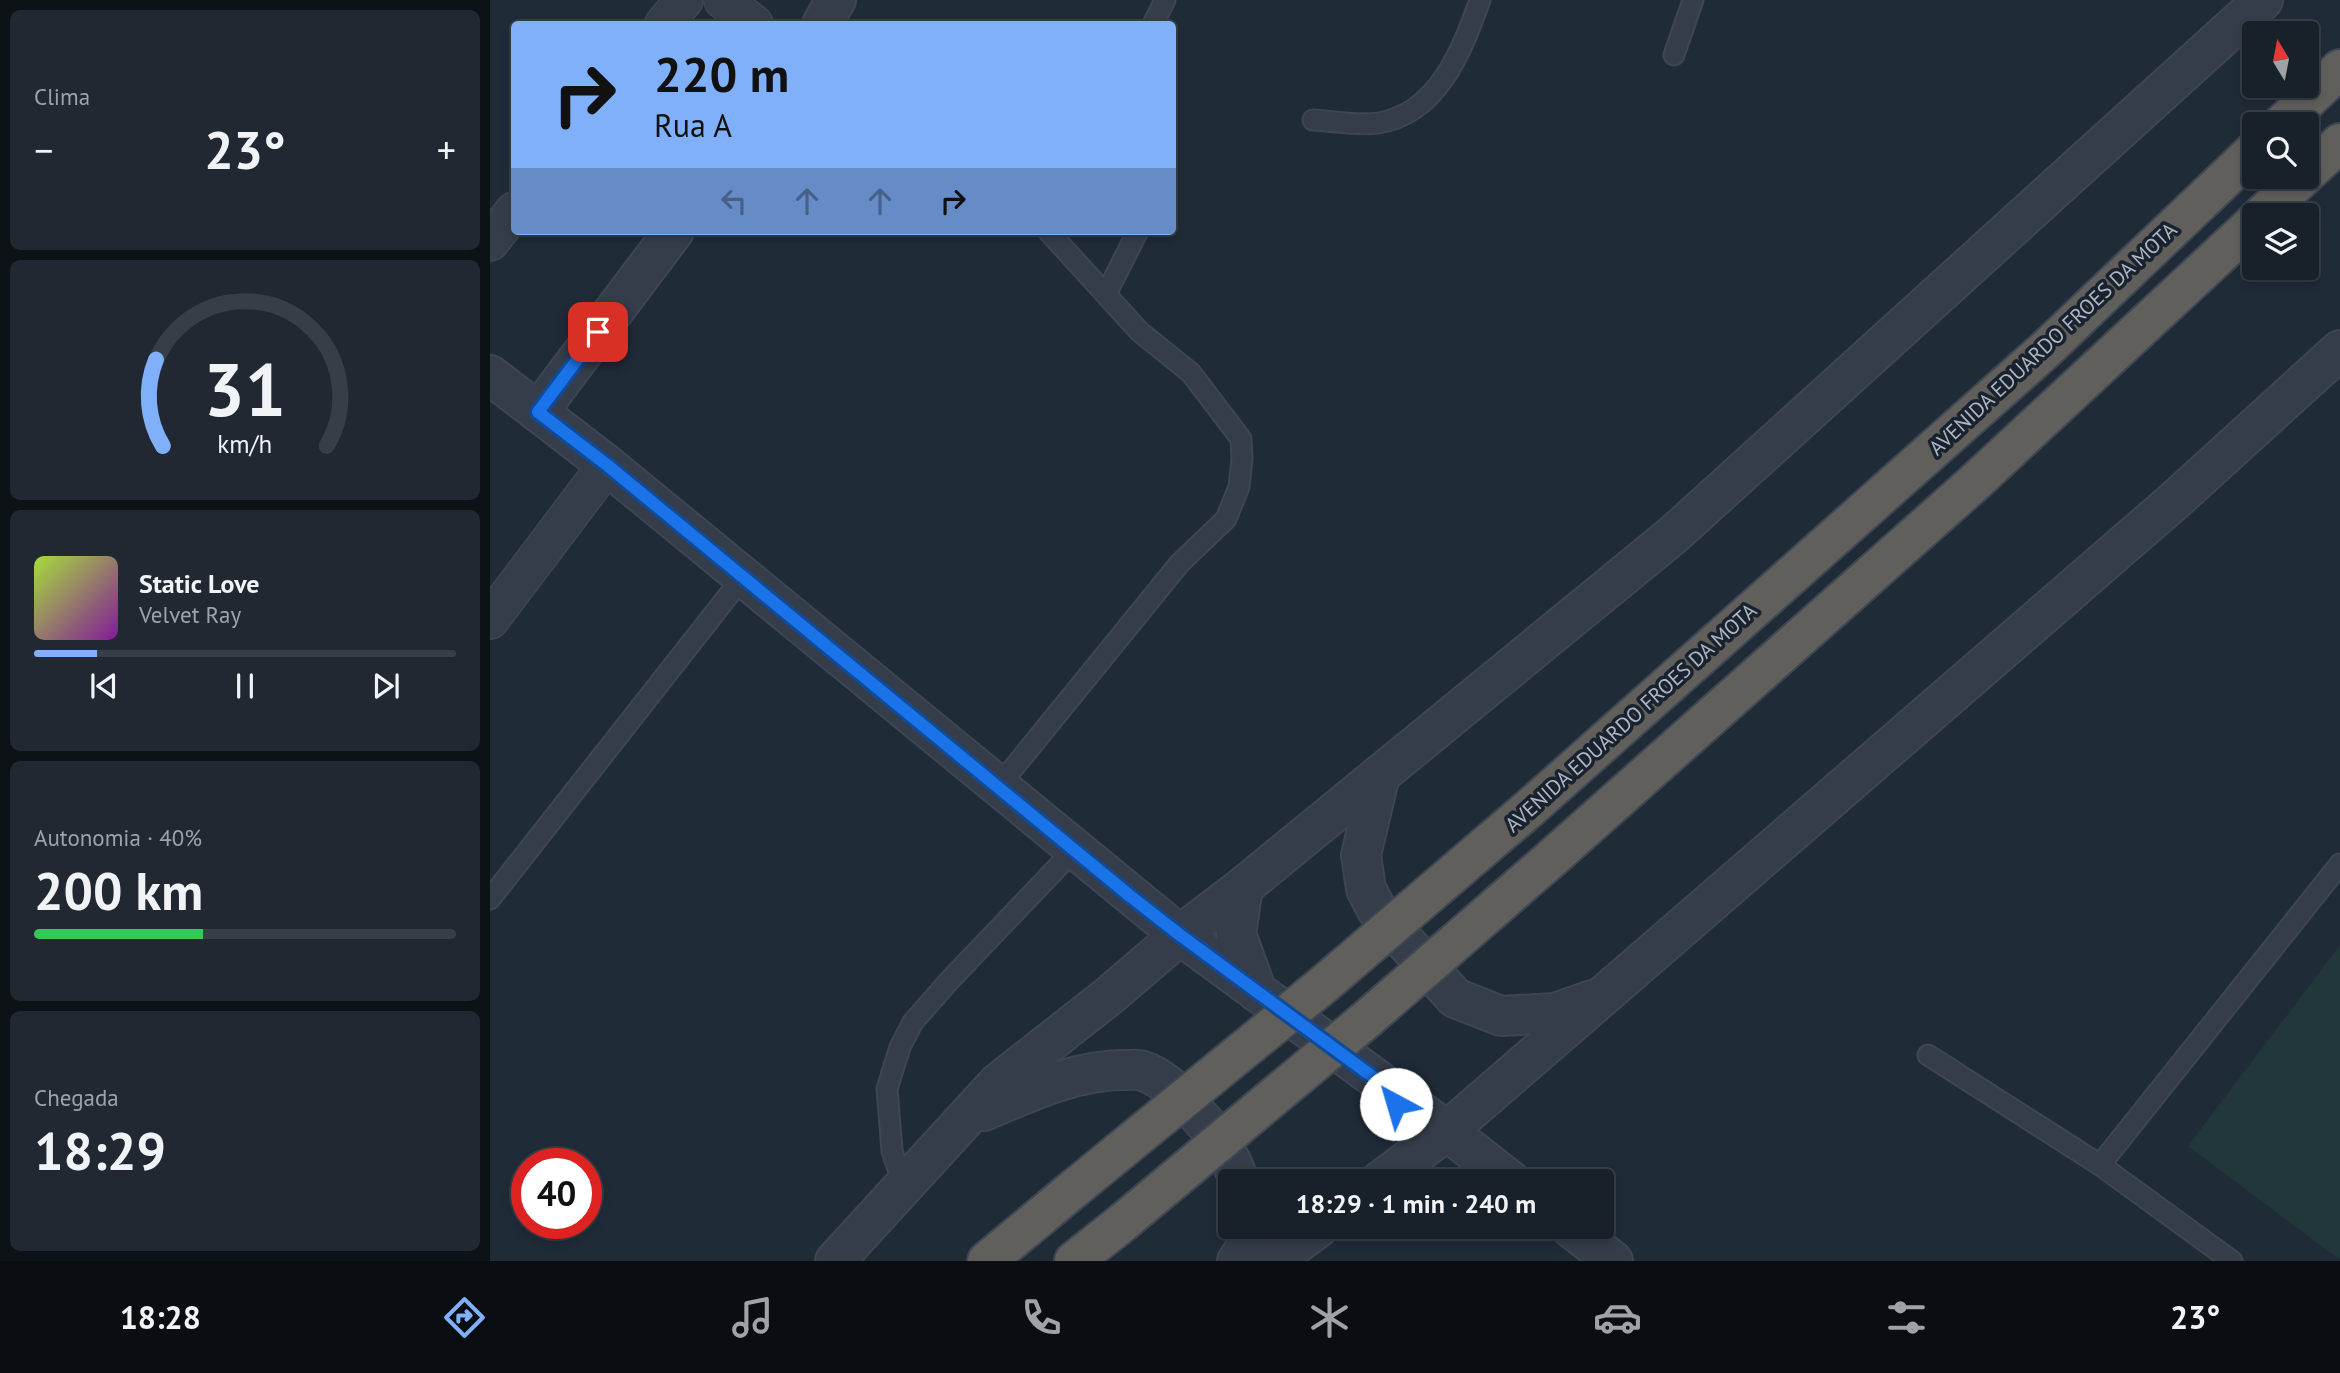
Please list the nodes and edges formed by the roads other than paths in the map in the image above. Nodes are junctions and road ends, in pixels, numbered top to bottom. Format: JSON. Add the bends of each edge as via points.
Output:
{"nodes":[{"id":1,"x":684,"y":0,"type":"edge"},
{"id":2,"x":723,"y":0,"type":"edge"},
{"id":3,"x":836,"y":0,"type":"edge"},
{"id":4,"x":1165,"y":0,"type":"edge"},
{"id":5,"x":1480,"y":0,"type":"edge"},
{"id":6,"x":1693,"y":0,"type":"edge"},
{"id":7,"x":2263,"y":0,"type":"edge"},
{"id":8,"x":666,"y":21,"type":"edge"},
{"id":9,"x":750,"y":21,"type":"edge"},
{"id":10,"x":824,"y":21,"type":"edge"},
{"id":11,"x":1154,"y":21,"type":"edge"},
{"id":12,"x":1674,"y":55,"type":"dead end"},
{"id":13,"x":2340,"y":69,"type":"edge"},
{"id":14,"x":2295,"y":112,"type":"edge"},
{"id":15,"x":1313,"y":121,"type":"dead end"},
{"id":16,"x":2340,"y":143,"type":"edge"},
{"id":17,"x":2242,"y":162,"type":"edge"},
{"id":18,"x":2319,"y":162,"type":"edge"},
{"id":19,"x":2290,"y":189,"type":"edge"},
{"id":20,"x":2275,"y":203,"type":"edge"},
{"id":21,"x":511,"y":215,"type":"edge"},
{"id":22,"x":2242,"y":234,"type":"edge"},
{"id":23,"x":671,"y":235,"type":"edge"},
{"id":24,"x":1052,"y":235,"type":"edge"},
{"id":25,"x":1136,"y":235,"type":"edge"},
{"id":26,"x":490,"y":242,"type":"edge"},
{"id":27,"x":1106,"y":294,"type":"junction"},
{"id":28,"x":2340,"y":351,"type":"edge"},
{"id":29,"x":490,"y":375,"type":"edge"},
{"id":30,"x":538,"y":412,"type":"junction"},
{"id":31,"x":607,"y":465,"type":"junction"},
{"id":32,"x":743,"y":577,"type":"junction"},
{"id":33,"x":490,"y":620,"type":"edge"},
{"id":34,"x":1380,"y":775,"type":"junction"},
{"id":35,"x":998,"y":787,"type":"junction"},
{"id":36,"x":1074,"y":850,"type":"junction"},
{"id":37,"x":2340,"y":864,"type":"edge"},
{"id":38,"x":1243,"y":887,"type":"junction"},
{"id":39,"x":490,"y":899,"type":"edge"},
{"id":40,"x":1180,"y":935,"type":"junction"},
{"id":41,"x":1257,"y":992,"type":"junction"},
{"id":42,"x":1602,"y":996,"type":"junction"},
{"id":43,"x":1928,"y":1055,"type":"dead end"},
{"id":44,"x":1392,"y":1091,"type":"junction"},
{"id":45,"x":1491,"y":1093,"type":"junction"},
{"id":46,"x":965,"y":1119,"type":"junction"},
{"id":47,"x":1447,"y":1131,"type":"junction"},
{"id":48,"x":2100,"y":1165,"type":"junction"},
{"id":49,"x":1235,"y":1169,"type":"edge"},
{"id":50,"x":1387,"y":1169,"type":"edge"},
{"id":51,"x":1397,"y":1169,"type":"edge"},
{"id":52,"x":1496,"y":1169,"type":"edge"},
{"id":53,"x":1498,"y":1169,"type":"edge"},
{"id":54,"x":904,"y":1187,"type":"junction"},
{"id":55,"x":1247,"y":1239,"type":"edge"},
{"id":56,"x":1303,"y":1239,"type":"edge"},
{"id":57,"x":1585,"y":1239,"type":"edge"},
{"id":58,"x":835,"y":1261,"type":"edge"},
{"id":59,"x":987,"y":1261,"type":"edge"},
{"id":60,"x":1074,"y":1261,"type":"edge"},
{"id":61,"x":1237,"y":1261,"type":"edge"},
{"id":62,"x":1273,"y":1261,"type":"edge"},
{"id":63,"x":1613,"y":1261,"type":"edge"},
{"id":64,"x":2232,"y":1261,"type":"edge"}],
"edges":[{"from":1,"to":8,"type":"street"},
{"from":2,"to":9,"type":"street"},
{"from":3,"to":10,"type":"street"},
{"from":4,"to":11,"type":"lane"},
{"from":5,"to":15,"type":"lane","via":[[1465,43],[1439,85],[1416,108],[1375,123]]},
{"from":6,"to":12,"type":"lane"},
{"from":7,"to":34,"type":"street","via":[[1673,535]]},
{"from":13,"to":14,"type":"highway"},
{"from":16,"to":18,"type":"highway"},
{"from":17,"to":59,"type":"highway","name":"AVENIDA EDUARDO FROES DA MOTA","bridge":true,"via":[[2045,350],[1531,807]]},
{"from":19,"to":20,"type":"highway"},
{"from":21,"to":26,"type":"street"},
{"from":22,"to":60,"type":"highway","bridge":true,"via":[[1974,483],[1552,858],[1367,1019]]},
{"from":23,"to":30,"type":"street"},
{"from":24,"to":27,"type":"lane"},
{"from":25,"to":27,"type":"lane"},
{"from":27,"to":35,"type":"lane","via":[[1140,332],[1191,373],[1230,422],[1241,439],[1240,487],[1226,519],[1180,563]]},
{"from":28,"to":42,"type":"street"},
{"from":29,"to":30,"type":"street"},
{"from":30,"to":31,"type":"street"},
{"from":31,"to":32,"type":"street"},
{"from":31,"to":33,"type":"street"},
{"from":32,"to":35,"type":"street"},
{"from":32,"to":39,"type":"lane"},
{"from":34,"to":38,"type":"street"},
{"from":34,"to":42,"type":"street","via":[[1361,855],[1366,889],[1377,909],[1455,998],[1501,1016],[1555,1013]]},
{"from":35,"to":36,"type":"street"},
{"from":36,"to":40,"type":"street"},
{"from":36,"to":54,"type":"lane","via":[[913,1021],[887,1089],[892,1151]]},
{"from":37,"to":48,"type":"lane"},
{"from":38,"to":40,"type":"street"},
{"from":38,"to":41,"type":"street","via":[[1236,934]]},
{"from":40,"to":41,"type":"street"},
{"from":40,"to":46,"type":"street","via":[[998,1083]]},
{"from":41,"to":44,"type":"street"},
{"from":42,"to":45,"type":"street"},
{"from":43,"to":48,"type":"lane"},
{"from":44,"to":47,"type":"street"},
{"from":44,"to":50,"type":"street","via":[[1401,1118],[1401,1140]]},
{"from":45,"to":47,"type":"street"},
{"from":45,"to":53,"type":"street","via":[[1477,1124],[1477,1138]]},
{"from":46,"to":49,"type":"street","via":[[1045,1085],[1093,1073],[1143,1070],[1169,1085],[1205,1123]]},
{"from":46,"to":54,"type":"street"},
{"from":47,"to":51,"type":"street"},
{"from":47,"to":52,"type":"street"},
{"from":48,"to":64,"type":"lane"},
{"from":54,"to":58,"type":"street"},
{"from":55,"to":61,"type":"street"},
{"from":56,"to":62,"type":"street"},
{"from":57,"to":63,"type":"street"}]}
